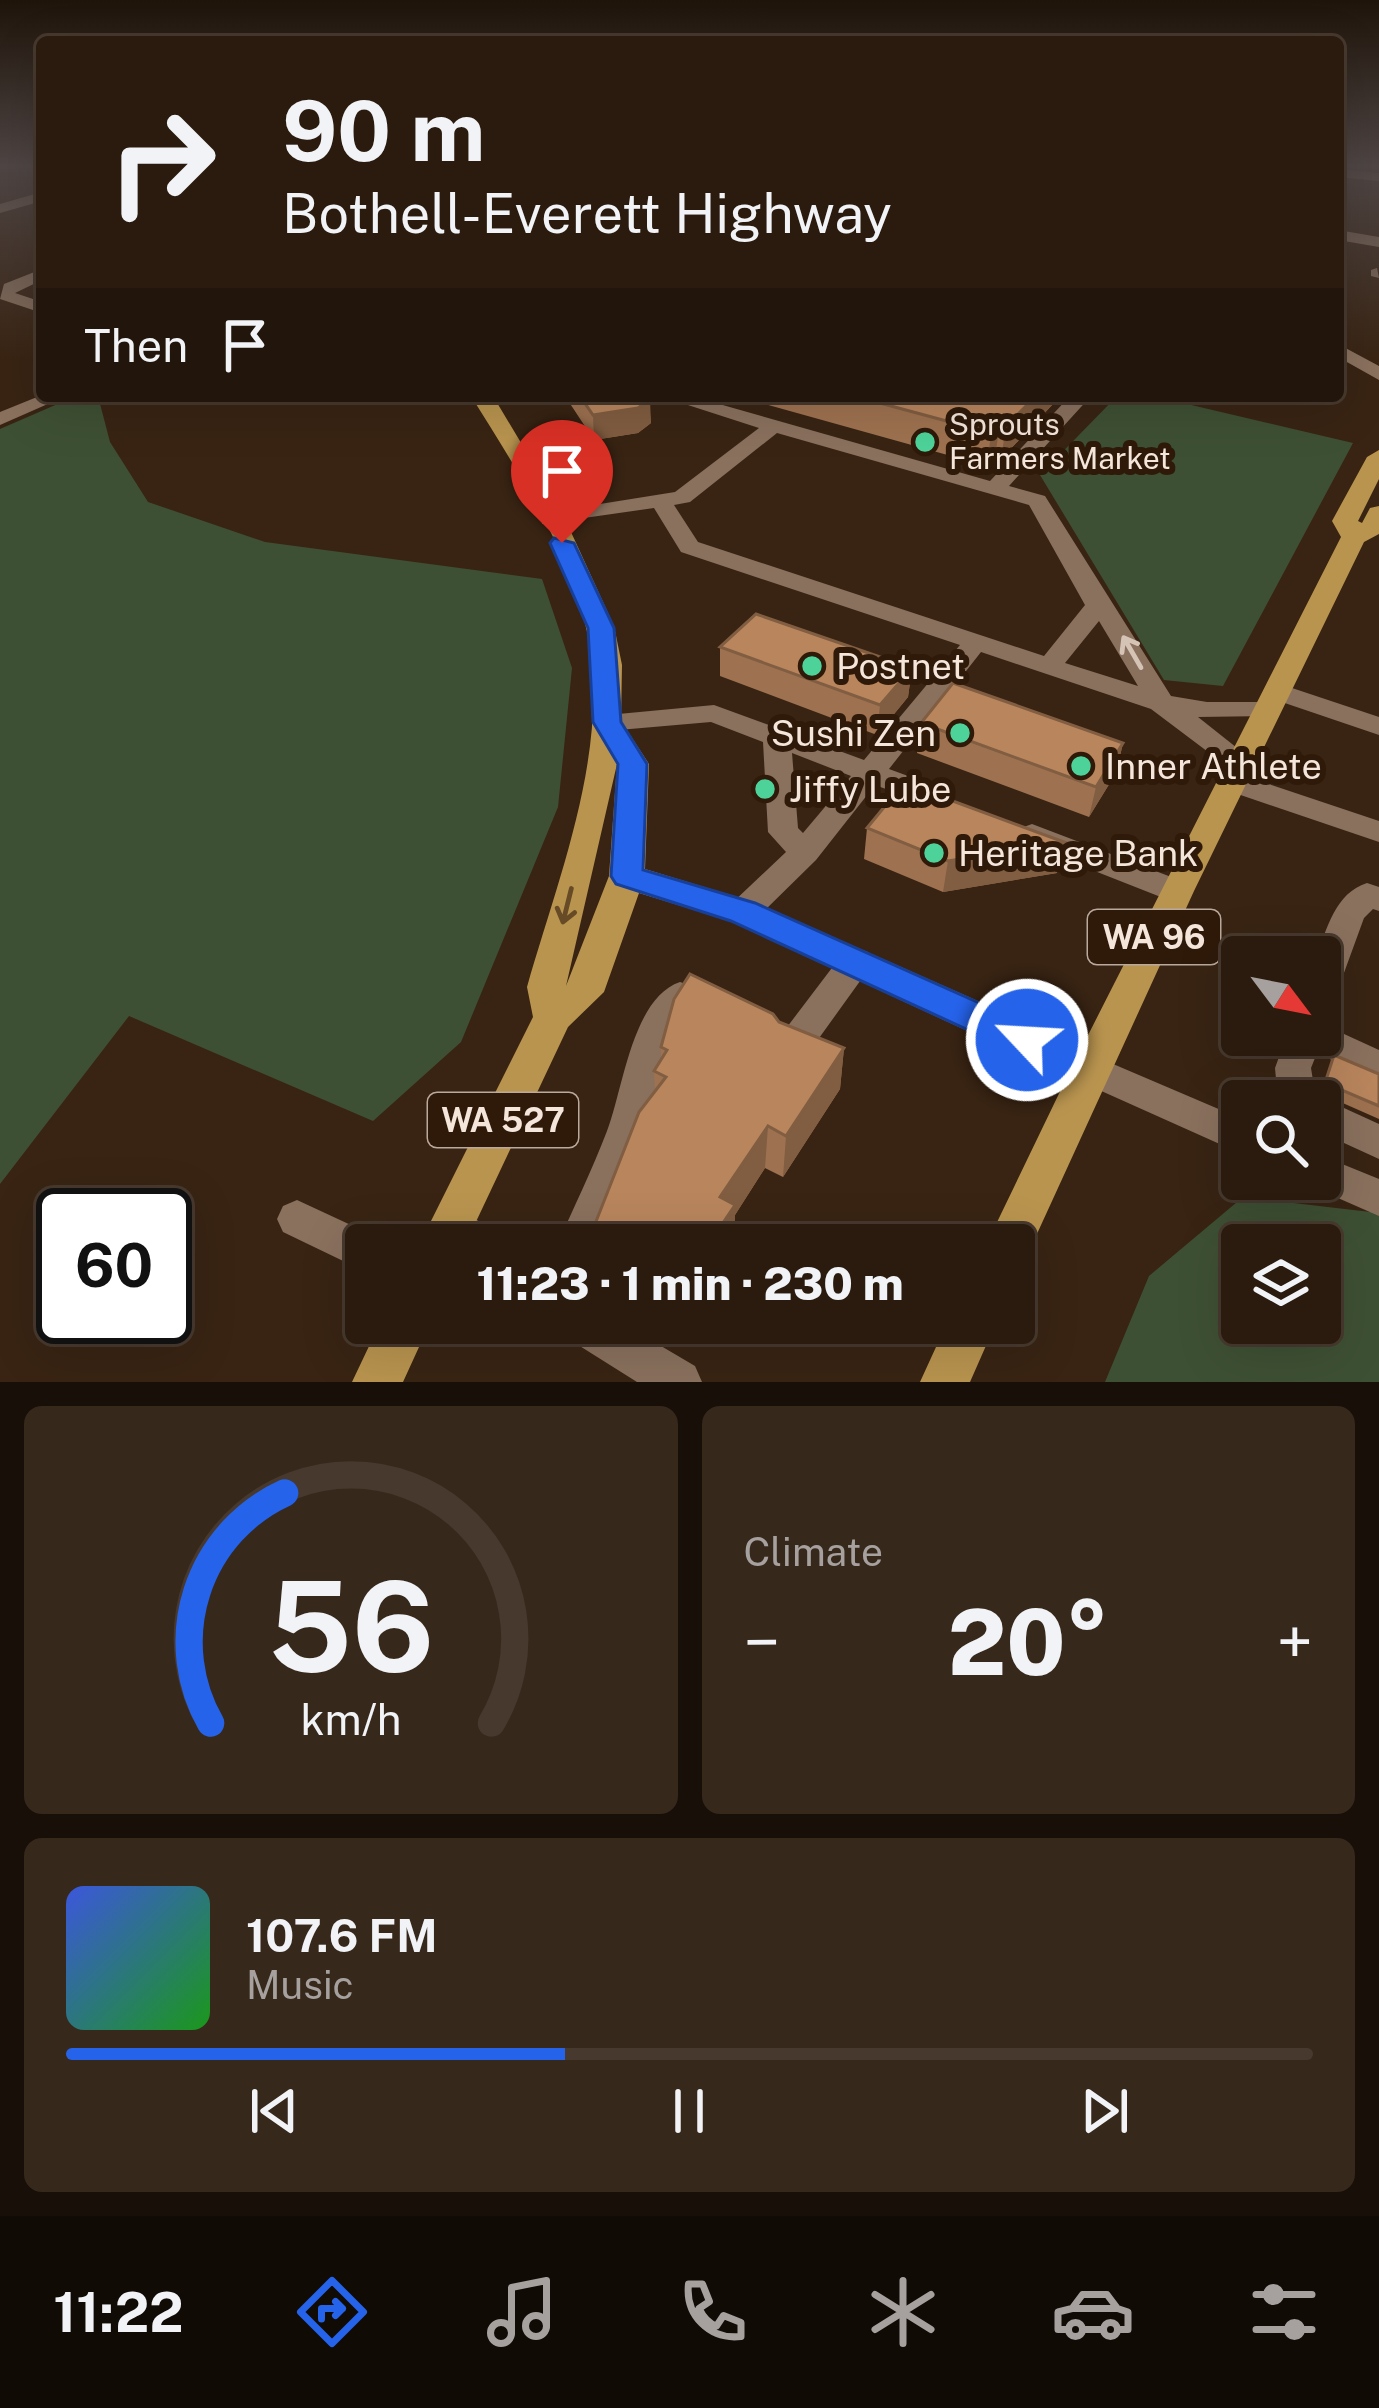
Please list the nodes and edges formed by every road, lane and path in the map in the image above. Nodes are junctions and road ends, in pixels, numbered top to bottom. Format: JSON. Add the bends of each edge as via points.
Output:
{"nodes":[{"id":1,"x":1344,"y":236,"type":"edge"},
{"id":2,"x":1379,"y":242,"type":"edge"},
{"id":3,"x":36,"y":276,"type":"edge"},
{"id":4,"x":36,"y":306,"type":"edge"},
{"id":5,"x":1344,"y":353,"type":"edge"},
{"id":6,"x":1379,"y":374,"type":"edge"},
{"id":7,"x":41,"y":402,"type":"edge"},
{"id":8,"x":485,"y":402,"type":"edge"},
{"id":9,"x":692,"y":402,"type":"edge"},
{"id":10,"x":1076,"y":402,"type":"edge"},
{"id":11,"x":0,"y":419,"type":"edge"},
{"id":12,"x":776,"y":425,"type":"junction"},
{"id":13,"x":1379,"y":457,"type":"edge"},
{"id":14,"x":997,"y":486,"type":"junction"},
{"id":15,"x":660,"y":501,"type":"junction"},
{"id":16,"x":1379,"y":513,"type":"edge"},
{"id":17,"x":550,"y":519,"type":"junction"},
{"id":18,"x":1354,"y":537,"type":"junction"},
{"id":19,"x":1098,"y":605,"type":"junction"},
{"id":20,"x":976,"y":642,"type":"junction"},
{"id":21,"x":1049,"y":666,"type":"junction"},
{"id":22,"x":1273,"y":700,"type":"junction"},
{"id":23,"x":1161,"y":703,"type":"junction"},
{"id":24,"x":607,"y":722,"type":"junction"},
{"id":25,"x":1379,"y":726,"type":"edge"},
{"id":26,"x":777,"y":737,"type":"junction"},
{"id":27,"x":870,"y":772,"type":"junction"},
{"id":28,"x":1237,"y":772,"type":"junction"},
{"id":29,"x":596,"y":795,"type":"junction"},
{"id":30,"x":954,"y":805,"type":"edge"},
{"id":31,"x":996,"y":821,"type":"edge"},
{"id":32,"x":1379,"y":832,"type":"edge"},
{"id":33,"x":805,"y":852,"type":"junction"},
{"id":34,"x":627,"y":876,"type":"junction"},
{"id":35,"x":1176,"y":891,"type":"junction"},
{"id":36,"x":1379,"y":898,"type":"edge"},
{"id":37,"x":743,"y":912,"type":"junction"},
{"id":38,"x":1341,"y":936,"type":"edge"},
{"id":39,"x":856,"y":961,"type":"junction"},
{"id":40,"x":680,"y":996,"type":"edge"},
{"id":41,"x":553,"y":1017,"type":"junction"},
{"id":42,"x":1341,"y":1048,"type":"edge"},
{"id":43,"x":791,"y":1049,"type":"edge"},
{"id":44,"x":1379,"y":1067,"type":"edge"},
{"id":45,"x":1092,"y":1070,"type":"junction"},
{"id":46,"x":1341,"y":1124,"type":"edge"},
{"id":47,"x":1221,"y":1128,"type":"edge"},
{"id":48,"x":1379,"y":1142,"type":"edge"},
{"id":49,"x":1341,"y":1181,"type":"edge"},
{"id":50,"x":1379,"y":1198,"type":"edge"},
{"id":51,"x":297,"y":1220,"type":"dead end"},
{"id":52,"x":464,"y":1224,"type":"edge"},
{"id":53,"x":587,"y":1224,"type":"edge"},
{"id":54,"x":1019,"y":1224,"type":"edge"},
{"id":55,"x":345,"y":1243,"type":"edge"},
{"id":56,"x":395,"y":1344,"type":"edge"},
{"id":57,"x":617,"y":1344,"type":"edge"},
{"id":58,"x":962,"y":1344,"type":"edge"},
{"id":59,"x":376,"y":1382,"type":"edge"},
{"id":60,"x":679,"y":1382,"type":"edge"},
{"id":61,"x":945,"y":1382,"type":"edge"}],
"edges":[{"from":1,"to":2,"type":"street"},
{"from":3,"to":4,"type":"street","via":[[4,296]]},
{"from":5,"to":6,"type":"street"},
{"from":7,"to":11,"type":"street"},
{"from":8,"to":17,"type":"main road","number":"WA 527"},
{"from":9,"to":12,"type":"street"},
{"from":10,"to":14,"type":"street"},
{"from":12,"to":14,"type":"street"},
{"from":12,"to":15,"type":"street","via":[[682,497]]},
{"from":13,"to":18,"type":"main road","number":"WA 96","via":[[1345,521]]},
{"from":14,"to":19,"type":"street","via":[[1037,501]]},
{"from":15,"to":17,"type":"street"},
{"from":15,"to":20,"type":"street","via":[[689,547]]},
{"from":16,"to":18,"type":"main road","number":"WA 96"},
{"from":17,"to":24,"type":"main road","number":"WA 527","via":[[601,628]]},
{"from":18,"to":22,"type":"main road","number":"WA 96"},
{"from":19,"to":21,"type":"street"},
{"from":23,"to":19,"type":"street","one_way":true},
{"from":20,"to":21,"type":"street"},
{"from":20,"to":27,"type":"street"},
{"from":21,"to":23,"type":"street"},
{"from":22,"to":23,"type":"street","via":[[1207,710]]},
{"from":22,"to":25,"type":"street"},
{"from":22,"to":28,"type":"main road","number":"WA 96"},
{"from":23,"to":28,"type":"street"},
{"from":24,"to":26,"type":"street","via":[[714,712]]},
{"from":24,"to":29,"type":"main road","number":"WA 527"},
{"from":24,"to":34,"type":"main road","number":"WA 527","via":[[632,764]]},
{"from":26,"to":27,"type":"street"},
{"from":26,"to":33,"type":"street","via":[[783,832]]},
{"from":27,"to":30,"type":"street"},
{"from":27,"to":33,"type":"street"},
{"from":28,"to":32,"type":"street"},
{"from":28,"to":35,"type":"main road","number":"WA 96"},
{"from":29,"to":34,"type":"main road"},
{"from":29,"to":41,"type":"main road","number":"WA 527","one_way":true,"via":[[546,987]]},
{"from":31,"to":35,"type":"street"},
{"from":33,"to":37,"type":"street"},
{"from":34,"to":37,"type":"main road"},
{"from":34,"to":41,"type":"main road","number":"WA 527","via":[[585,992]]},
{"from":35,"to":45,"type":"main road","number":"WA 96"},
{"from":36,"to":38,"type":"street","via":[[1367,895]]},
{"from":37,"to":39,"type":"main road"},
{"from":39,"to":43,"type":"street"},
{"from":39,"to":45,"type":"main road"},
{"from":40,"to":53,"type":"street","via":[[652,1035],[627,1129]]},
{"from":41,"to":52,"type":"main road","number":"WA 527"},
{"from":42,"to":44,"type":"street"},
{"from":45,"to":47,"type":"street"},
{"from":45,"to":54,"type":"main road","number":"WA 96"},
{"from":46,"to":48,"type":"street"},
{"from":49,"to":50,"type":"street"},
{"from":51,"to":55,"type":"street"},
{"from":56,"to":59,"type":"main road"},
{"from":57,"to":60,"type":"street"},
{"from":58,"to":61,"type":"main road"}]}
